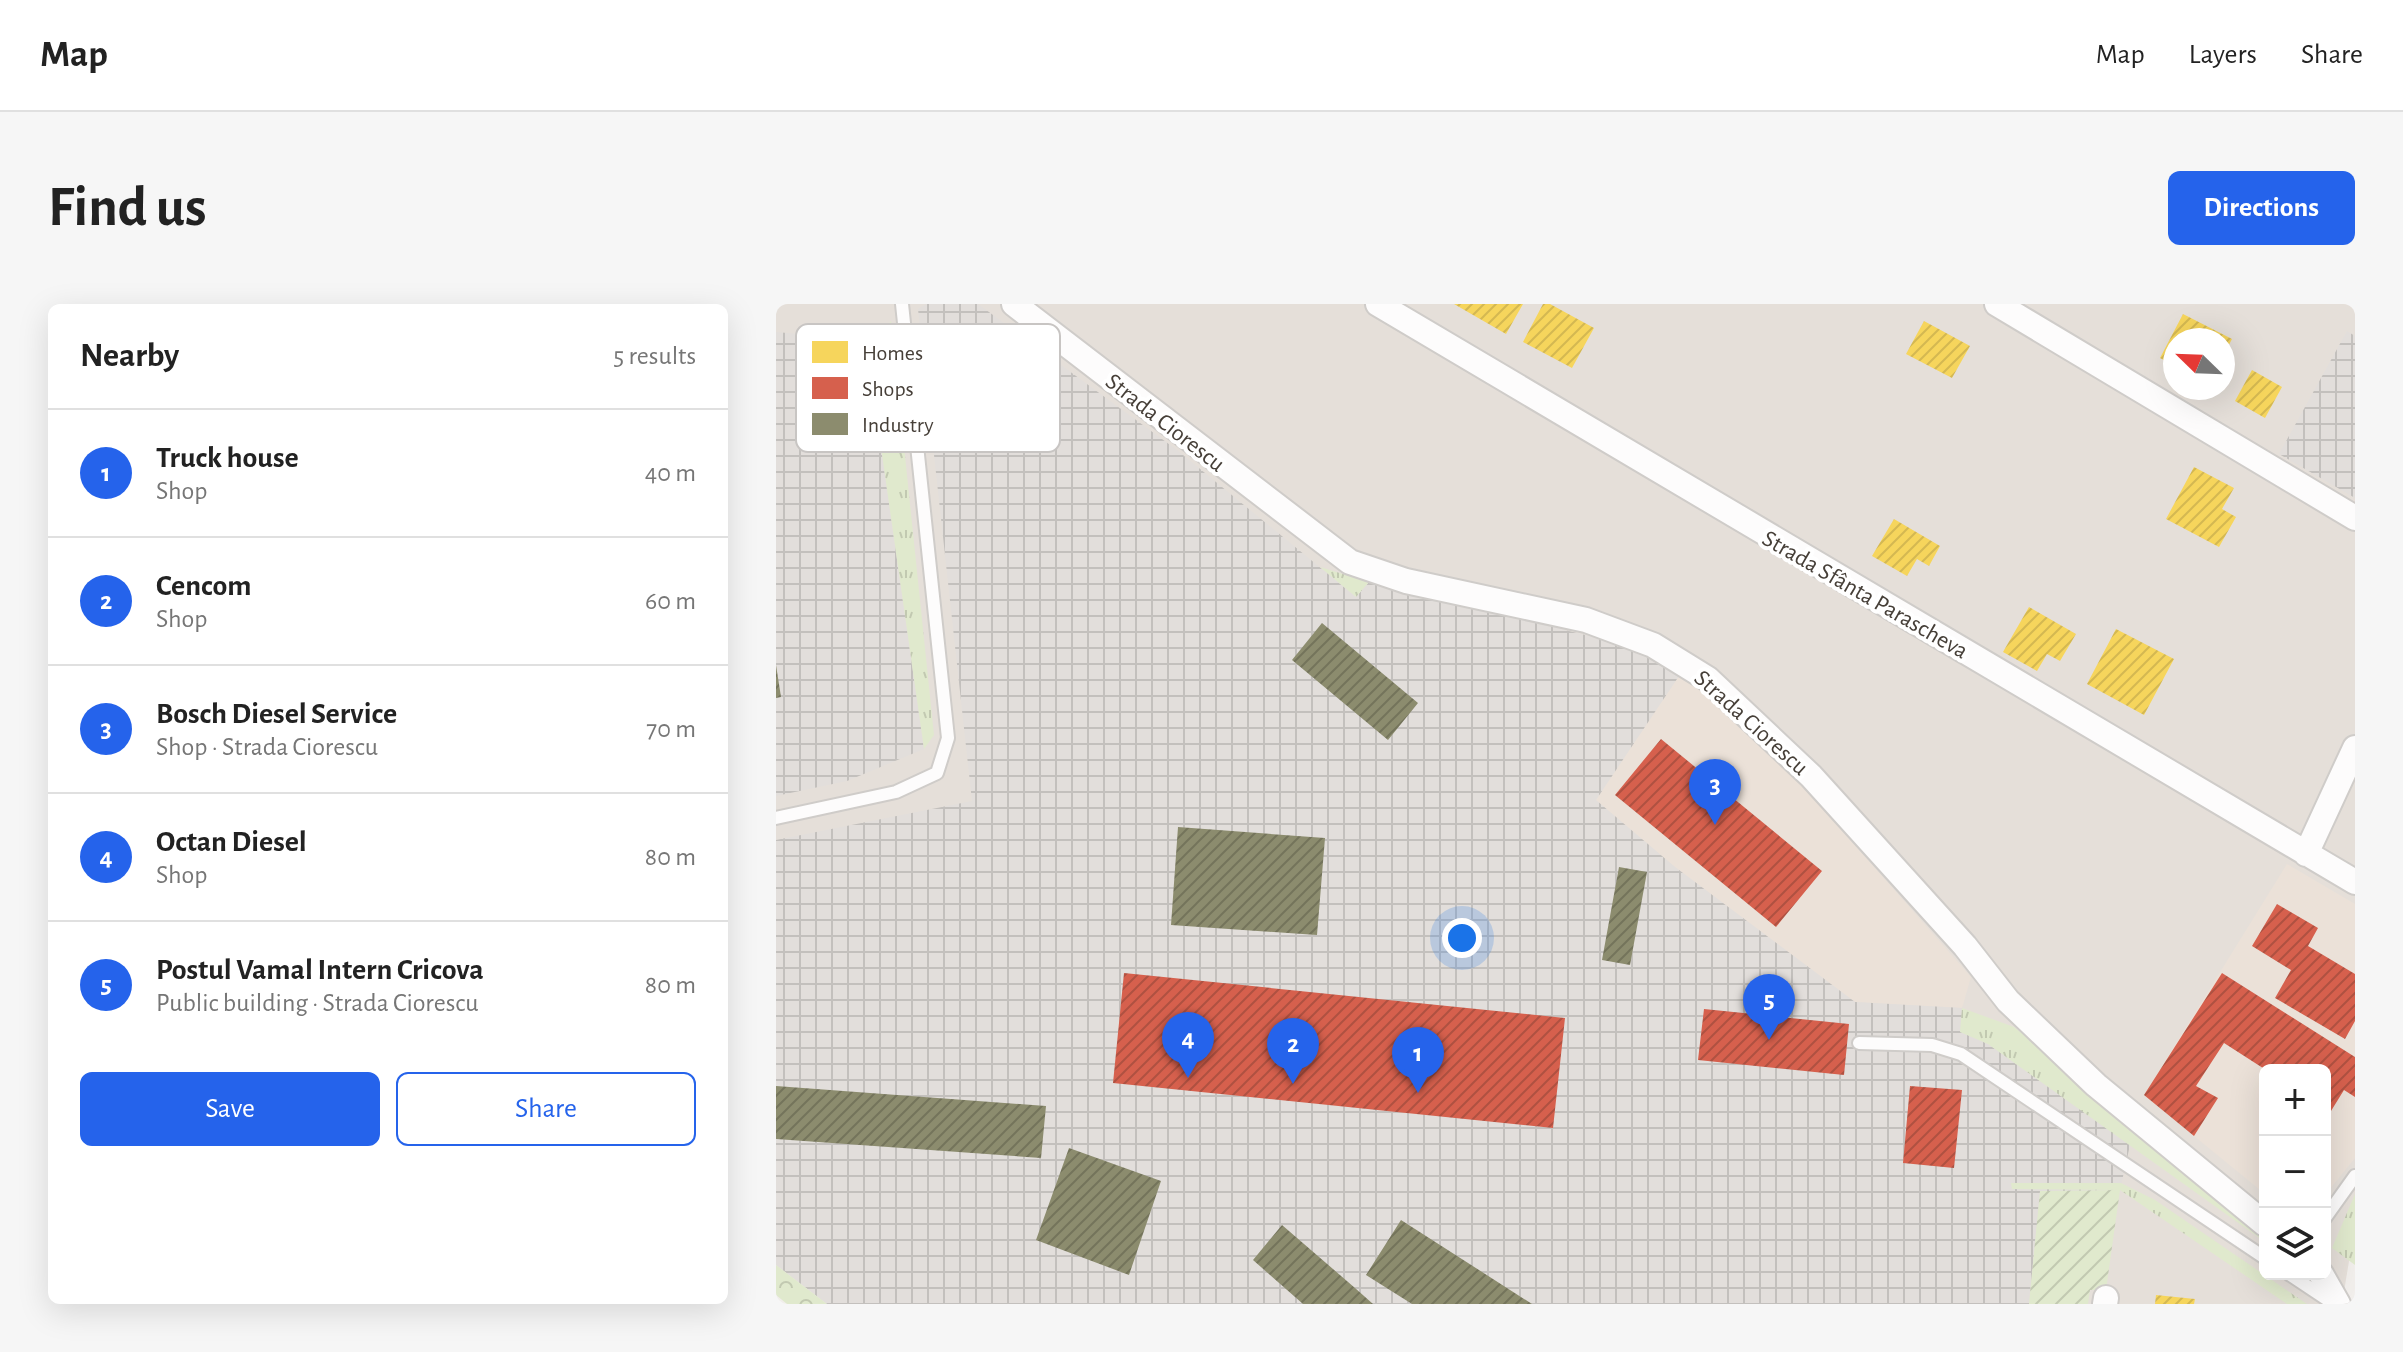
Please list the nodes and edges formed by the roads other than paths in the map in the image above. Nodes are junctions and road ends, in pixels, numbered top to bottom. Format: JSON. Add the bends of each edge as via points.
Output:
{"nodes":[{"id":1,"x":902,"y":304,"type":"edge"},
{"id":2,"x":1014,"y":304,"type":"edge"},
{"id":3,"x":1378,"y":304,"type":"edge"},
{"id":4,"x":1997,"y":304,"type":"edge"},
{"id":5,"x":904,"y":324,"type":"edge"},
{"id":6,"x":1040,"y":324,"type":"edge"},
{"id":7,"x":1060,"y":339,"type":"edge"},
{"id":8,"x":918,"y":452,"type":"edge"},
{"id":9,"x":2355,"y":518,"type":"edge"},
{"id":10,"x":2355,"y":748,"type":"edge"},
{"id":11,"x":776,"y":818,"type":"edge"},
{"id":12,"x":2306,"y":854,"type":"junction"},
{"id":13,"x":2355,"y":882,"type":"edge"},
{"id":14,"x":1859,"y":1043,"type":"dead end"},
{"id":15,"x":2355,"y":1176,"type":"edge"},
{"id":16,"x":2331,"y":1210,"type":"edge"},
{"id":17,"x":2259,"y":1219,"type":"edge"},
{"id":18,"x":2259,"y":1254,"type":"edge"},
{"id":19,"x":2298,"y":1280,"type":"edge"},
{"id":20,"x":2324,"y":1280,"type":"edge"},
{"id":21,"x":2336,"y":1304,"type":"edge"}],
"edges":[{"from":1,"to":5,"type":"lane"},
{"from":2,"to":6,"type":"street","name":"Strada Ciorescu"},
{"from":3,"to":12,"type":"street","name":"Strada Sfânta Parascheva"},
{"from":4,"to":9,"type":"street"},
{"from":7,"to":17,"type":"street","name":"Strada Ciorescu","via":[[1350,562],[1463,595],[1586,620],[1653,645],[1708,679],[1811,776],[2008,1001],[2096,1085]]},
{"from":8,"to":11,"type":"lane","via":[[948,738],[937,773],[914,786]]},
{"from":10,"to":12,"type":"street"},
{"from":12,"to":13,"type":"street","name":"Strada Sfânta Parascheva"},
{"from":14,"to":18,"type":"lane","via":[[1932,1045],[1961,1054]]},
{"from":15,"to":16,"type":"lane"},
{"from":19,"to":21,"type":"lane"},
{"from":20,"to":21,"type":"street"}]}
